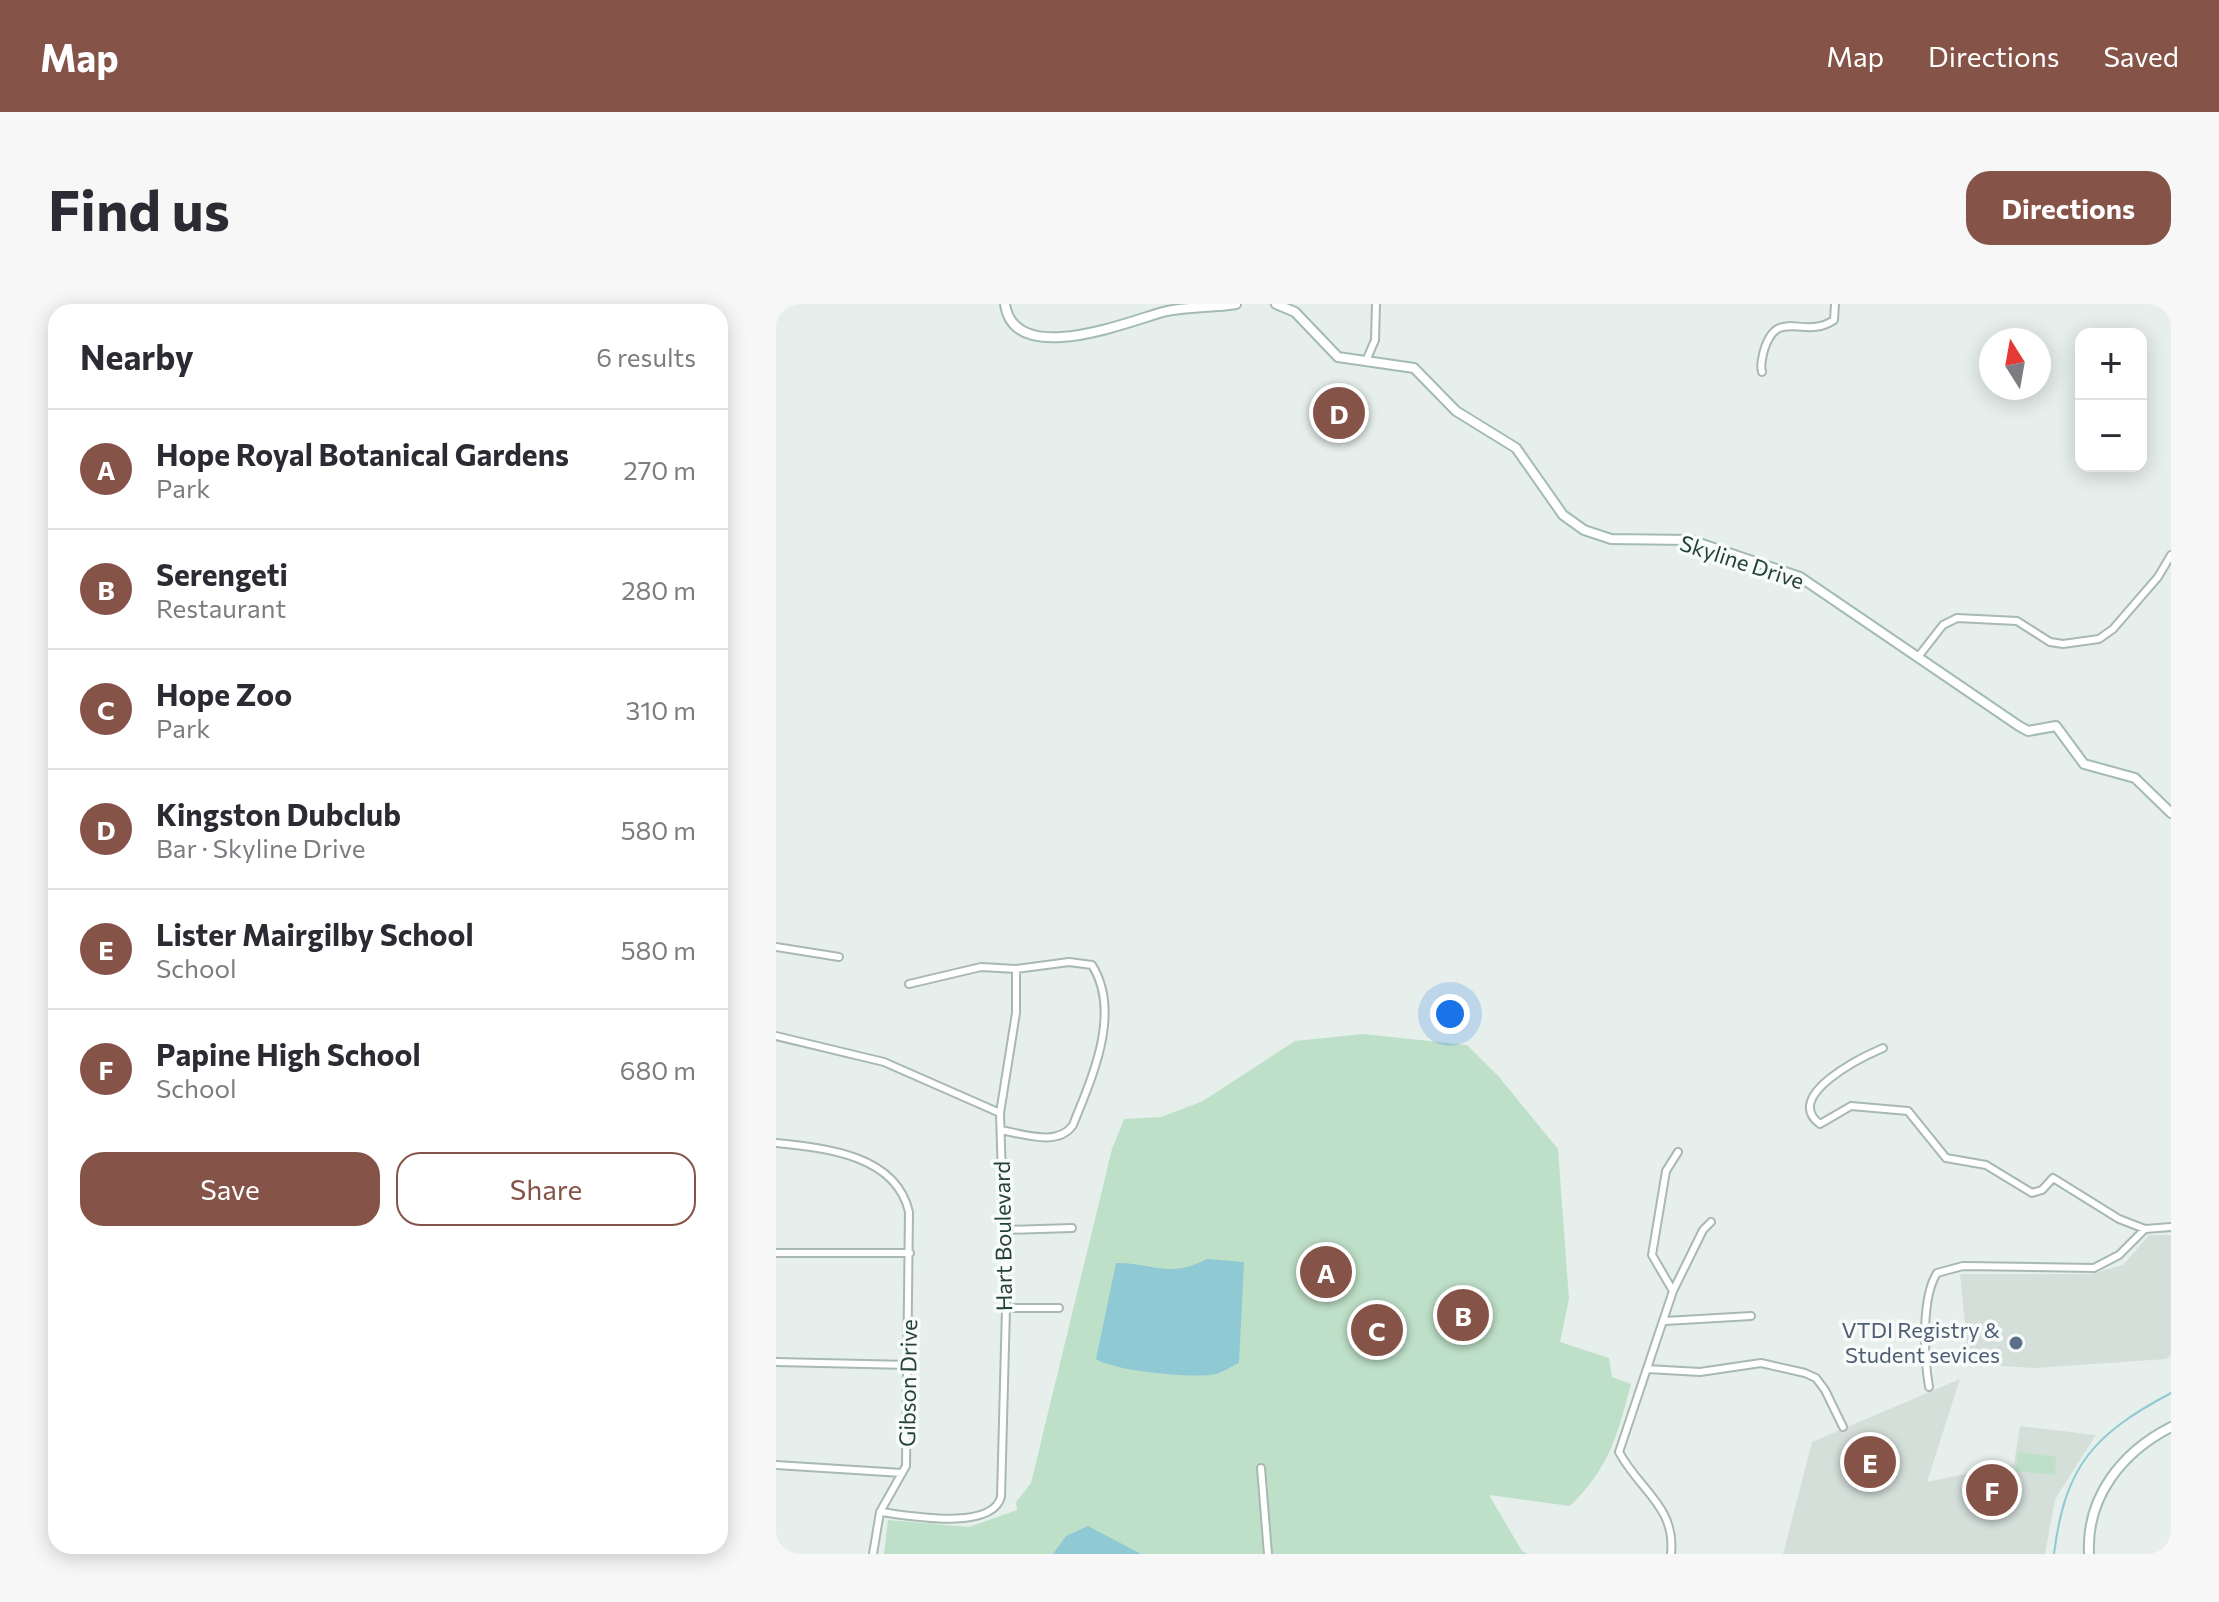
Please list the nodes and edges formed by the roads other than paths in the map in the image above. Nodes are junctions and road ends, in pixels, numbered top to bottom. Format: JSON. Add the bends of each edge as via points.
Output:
{"nodes":[{"id":1,"x":1005,"y":304,"type":"edge"},
{"id":2,"x":1236,"y":304,"type":"edge"},
{"id":3,"x":1276,"y":304,"type":"edge"},
{"id":4,"x":1376,"y":304,"type":"edge"},
{"id":5,"x":1835,"y":304,"type":"edge"},
{"id":6,"x":1366,"y":361,"type":"junction"},
{"id":7,"x":1762,"y":372,"type":"dead end"},
{"id":8,"x":2171,"y":555,"type":"edge"},
{"id":9,"x":1918,"y":657,"type":"junction"},
{"id":10,"x":2171,"y":813,"type":"edge"},
{"id":11,"x":776,"y":947,"type":"edge"},
{"id":12,"x":839,"y":957,"type":"dead end"},
{"id":13,"x":1016,"y":969,"type":"junction"},
{"id":14,"x":909,"y":984,"type":"dead end"},
{"id":15,"x":776,"y":1036,"type":"edge"},
{"id":16,"x":1883,"y":1048,"type":"dead end"},
{"id":17,"x":1000,"y":1113,"type":"junction"},
{"id":18,"x":1001,"y":1130,"type":"junction"},
{"id":19,"x":776,"y":1143,"type":"edge"},
{"id":20,"x":1678,"y":1152,"type":"dead end"},
{"id":21,"x":1711,"y":1222,"type":"dead end"},
{"id":22,"x":2171,"y":1227,"type":"edge"},
{"id":23,"x":1072,"y":1228,"type":"dead end"},
{"id":24,"x":2145,"y":1229,"type":"junction"},
{"id":25,"x":1004,"y":1230,"type":"junction"},
{"id":26,"x":776,"y":1253,"type":"edge"},
{"id":27,"x":910,"y":1253,"type":"junction"},
{"id":28,"x":1673,"y":1291,"type":"junction"},
{"id":29,"x":1006,"y":1308,"type":"junction"},
{"id":30,"x":1059,"y":1308,"type":"dead end"},
{"id":31,"x":1751,"y":1316,"type":"dead end"},
{"id":32,"x":1665,"y":1321,"type":"junction"},
{"id":33,"x":776,"y":1362,"type":"edge"},
{"id":34,"x":909,"y":1365,"type":"junction"},
{"id":35,"x":1647,"y":1369,"type":"junction"},
{"id":36,"x":1929,"y":1387,"type":"dead end"},
{"id":37,"x":1843,"y":1427,"type":"dead end"},
{"id":38,"x":2171,"y":1427,"type":"edge"},
{"id":39,"x":776,"y":1465,"type":"edge"},
{"id":40,"x":1261,"y":1468,"type":"dead end"},
{"id":41,"x":902,"y":1473,"type":"junction"},
{"id":42,"x":880,"y":1512,"type":"junction"},
{"id":43,"x":873,"y":1554,"type":"edge"},
{"id":44,"x":1268,"y":1554,"type":"edge"},
{"id":45,"x":1671,"y":1554,"type":"edge"},
{"id":46,"x":2089,"y":1554,"type":"edge"}],
"edges":[{"from":1,"to":2,"type":"street","via":[[1021,330],[1073,337],[1166,311]]},
{"from":3,"to":6,"type":"street","name":"Skyline Drive","via":[[1295,312],[1338,357]]},
{"from":4,"to":6,"type":"street","via":[[1375,340]]},
{"from":5,"to":7,"type":"street","via":[[1834,320],[1825,326],[1802,329],[1787,324],[1775,329],[1764,347]]},
{"from":6,"to":9,"type":"street","name":"Skyline Drive","via":[[1403,364],[1423,375],[1456,411],[1516,448],[1563,515],[1584,530],[1611,539],[1690,540],[1800,577]]},
{"from":8,"to":9,"type":"street","via":[[2158,577],[2099,639],[2063,644],[2050,642],[2017,621],[1957,618],[1943,625]]},
{"from":9,"to":10,"type":"street","name":"Skyline Drive","via":[[2028,731],[2056,726],[2084,764],[2135,778]]},
{"from":11,"to":12,"type":"street"},
{"from":13,"to":14,"type":"street","via":[[981,967]]},
{"from":13,"to":17,"type":"street","name":"Hart Boulevard","via":[[1016,1013]]},
{"from":13,"to":18,"type":"street","via":[[1069,962],[1092,965],[1107,1007],[1086,1092],[1069,1132],[1051,1138]]},
{"from":15,"to":17,"type":"street","via":[[884,1062]]},
{"from":16,"to":24,"type":"street","via":[[1828,1079],[1811,1103],[1814,1120],[1820,1124],[1851,1106],[1908,1111],[1946,1158],[1986,1165],[2032,1193],[2053,1178]]},
{"from":17,"to":18,"type":"street","name":"Hart Boulevard"},
{"from":18,"to":25,"type":"street","name":"Hart Boulevard"},
{"from":19,"to":27,"type":"street","name":"Gibson Drive","via":[[833,1150],[895,1180],[909,1212]]},
{"from":20,"to":28,"type":"street","via":[[1666,1171],[1652,1255]]},
{"from":21,"to":28,"type":"street"},
{"from":22,"to":24,"type":"street"},
{"from":23,"to":25,"type":"street"},
{"from":24,"to":36,"type":"street","via":[[2119,1255],[2094,1268],[1963,1266],[1937,1273],[1931,1283],[1926,1335]]},
{"from":25,"to":29,"type":"street","name":"Hart Boulevard"},
{"from":26,"to":27,"type":"street"},
{"from":27,"to":34,"type":"street","name":"Gibson Drive"},
{"from":28,"to":32,"type":"street"},
{"from":29,"to":30,"type":"street"},
{"from":29,"to":42,"type":"street","name":"Hart Boulevard","via":[[1000,1504],[957,1519]]},
{"from":31,"to":32,"type":"street"},
{"from":32,"to":35,"type":"street"},
{"from":33,"to":34,"type":"street"},
{"from":34,"to":41,"type":"street","name":"Gibson Drive"},
{"from":35,"to":37,"type":"street","via":[[1700,1372],[1761,1363],[1805,1373],[1825,1390]]},
{"from":35,"to":45,"type":"street","via":[[1619,1452],[1668,1516]]},
{"from":38,"to":46,"type":"street","via":[[2116,1467],[2092,1513]]},
{"from":39,"to":41,"type":"street"},
{"from":40,"to":44,"type":"street"},
{"from":41,"to":42,"type":"street","name":"Gibson Drive"},
{"from":42,"to":43,"type":"street","name":"Gibson Drive"}]}
